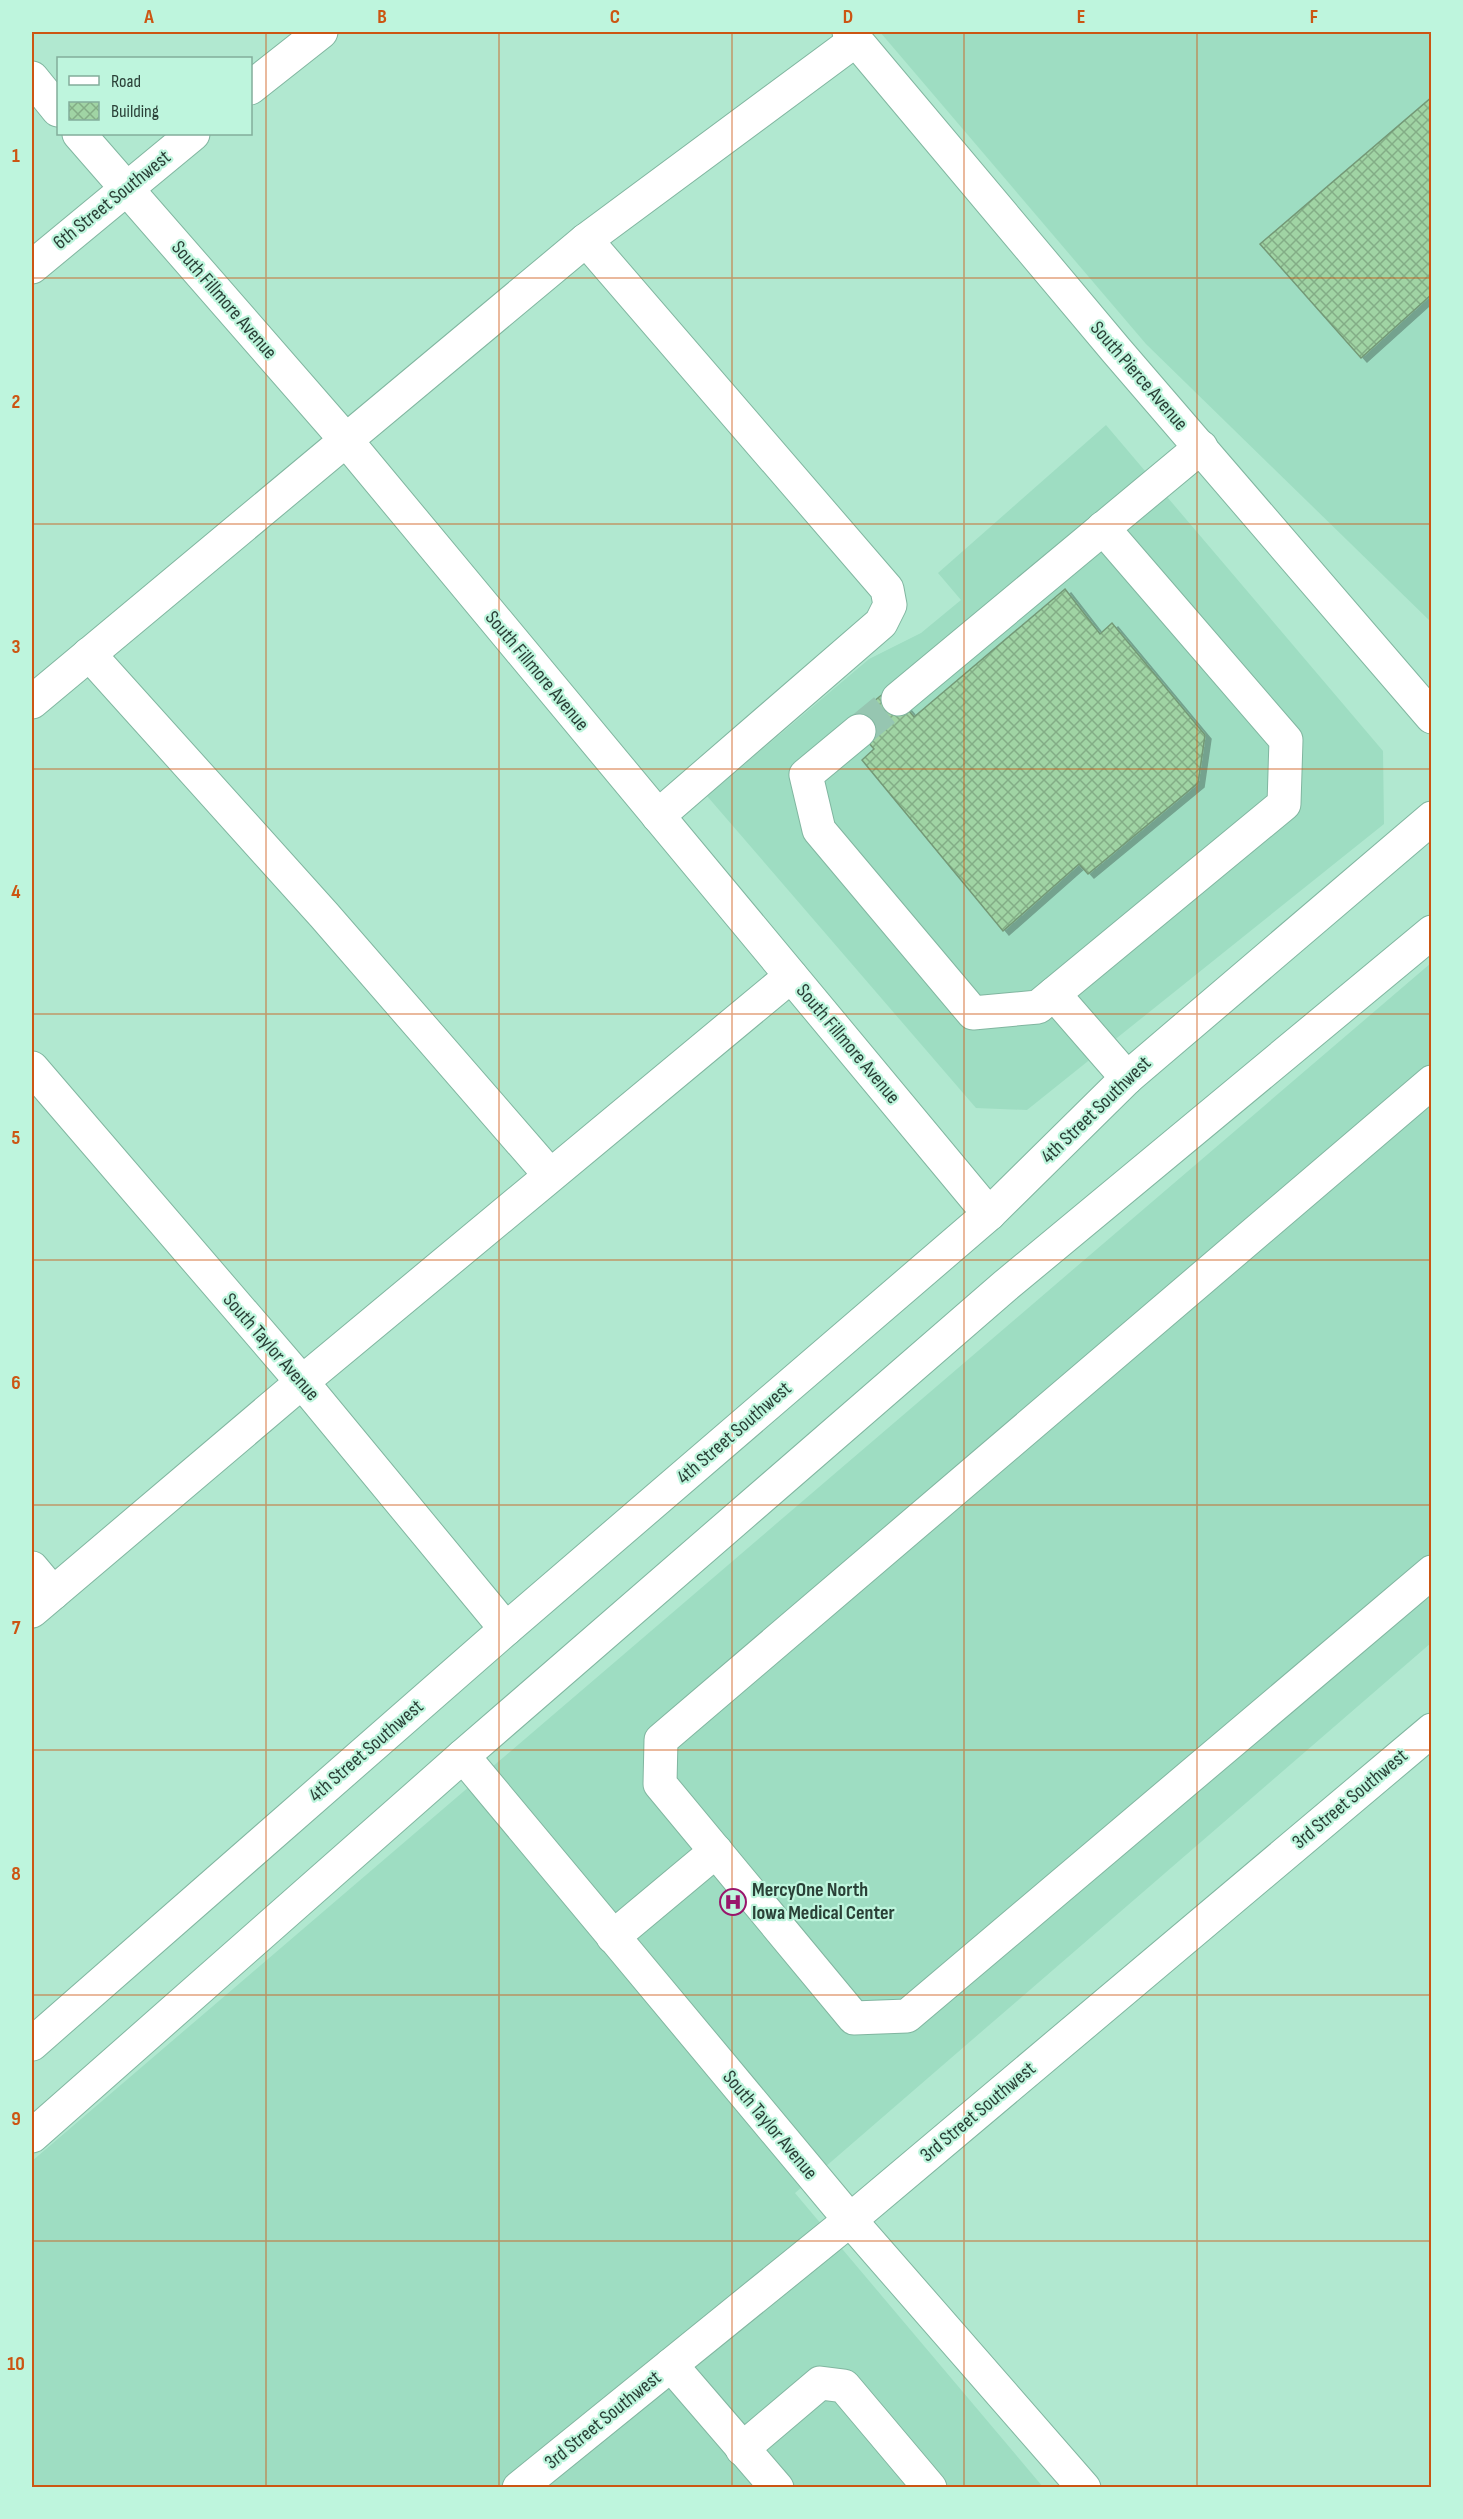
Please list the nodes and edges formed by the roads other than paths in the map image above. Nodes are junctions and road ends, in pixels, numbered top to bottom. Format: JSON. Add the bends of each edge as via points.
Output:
{"nodes":[{"id":1,"x":321,"y":32,"type":"edge"},
{"id":2,"x":853,"y":36,"type":"edge"},
{"id":3,"x":32,"y":78,"type":"edge"},
{"id":4,"x":252,"y":86,"type":"edge"},
{"id":5,"x":57,"y":109,"type":"edge"},
{"id":6,"x":80,"y":135,"type":"edge"},
{"id":7,"x":193,"y":135,"type":"edge"},
{"id":8,"x":126,"y":187,"type":"junction"},
{"id":9,"x":585,"y":240,"type":"junction"},
{"id":10,"x":32,"y":267,"type":"edge"},
{"id":11,"x":345,"y":439,"type":"junction"},
{"id":12,"x":1201,"y":447,"type":"junction"},
{"id":13,"x":1103,"y":528,"type":"junction"},
{"id":14,"x":89,"y":654,"type":"junction"},
{"id":15,"x":898,"y":699,"type":"tunnel mouth"},
{"id":16,"x":32,"y":702,"type":"edge"},
{"id":17,"x":1431,"y":717,"type":"edge"},
{"id":18,"x":859,"y":731,"type":"tunnel mouth"},
{"id":19,"x":658,"y":816,"type":"junction"},
{"id":20,"x":1431,"y":818,"type":"edge"},
{"id":21,"x":1431,"y":932,"type":"edge"},
{"id":22,"x":791,"y":976,"type":"junction"},
{"id":23,"x":1054,"y":994,"type":"junction"},
{"id":24,"x":32,"y":1068,"type":"edge"},
{"id":25,"x":1127,"y":1078,"type":"junction"},
{"id":26,"x":1431,"y":1082,"type":"edge"},
{"id":27,"x":550,"y":1175,"type":"junction"},
{"id":28,"x":989,"y":1214,"type":"junction"},
{"id":29,"x":302,"y":1382,"type":"junction"},
{"id":30,"x":32,"y":1568,"type":"edge"},
{"id":31,"x":1431,"y":1572,"type":"edge"},
{"id":32,"x":42,"y":1602,"type":"edge"},
{"id":33,"x":506,"y":1629,"type":"junction"},
{"id":34,"x":1431,"y":1730,"type":"edge"},
{"id":35,"x":463,"y":1756,"type":"junction"},
{"id":36,"x":716,"y":1851,"type":"junction"},
{"id":37,"x":614,"y":1937,"type":"junction"},
{"id":38,"x":32,"y":2044,"type":"edge"},
{"id":39,"x":32,"y":2136,"type":"edge"},
{"id":40,"x":850,"y":2220,"type":"junction"},
{"id":41,"x":671,"y":2365,"type":"junction"},
{"id":42,"x":741,"y":2448,"type":"junction"},
{"id":43,"x":519,"y":2487,"type":"edge"},
{"id":44,"x":777,"y":2487,"type":"edge"},
{"id":45,"x":930,"y":2487,"type":"edge"},
{"id":46,"x":1084,"y":2487,"type":"edge"}],
"edges":[{"from":1,"to":4,"type":"street"},
{"from":2,"to":9,"type":"street"},
{"from":2,"to":12,"type":"street","name":"South Pierce Avenue"},
{"from":3,"to":5,"type":"street"},
{"from":6,"to":8,"type":"street","name":"South Fillmore Avenue"},
{"from":7,"to":8,"type":"street","name":"6th Street Southwest"},
{"from":8,"to":10,"type":"street","name":"6th Street Southwest"},
{"from":8,"to":11,"type":"street","name":"South Fillmore Avenue"},
{"from":9,"to":11,"type":"street"},
{"from":9,"to":19,"type":"street","via":[[887,589],[890,605],[881,623]]},
{"from":11,"to":14,"type":"street"},
{"from":11,"to":19,"type":"street","name":"South Fillmore Avenue"},
{"from":12,"to":13,"type":"street"},
{"from":12,"to":17,"type":"street","name":"South Pierce Avenue"},
{"from":13,"to":15,"type":"street"},
{"from":13,"to":23,"type":"street","via":[[1286,740],[1284,804]]},
{"from":14,"to":16,"type":"street"},
{"from":14,"to":27,"type":"street","via":[[324,915]]},
{"from":18,"to":23,"type":"street","via":[[806,775],[819,830],[973,1013],[1038,1007]]},
{"from":19,"to":22,"type":"street","name":"South Fillmore Avenue"},
{"from":20,"to":25,"type":"street","name":"4th Street Southwest"},
{"from":21,"to":35,"type":"street","via":[[1005,1286]]},
{"from":22,"to":27,"type":"street"},
{"from":22,"to":28,"type":"street","name":"South Fillmore Avenue"},
{"from":23,"to":25,"type":"street"},
{"from":24,"to":29,"type":"street","name":"South Taylor Avenue"},
{"from":25,"to":28,"type":"street","name":"4th Street Southwest"},
{"from":26,"to":36,"type":"street","via":[[661,1740],[660,1784]]},
{"from":27,"to":29,"type":"street"},
{"from":28,"to":33,"type":"street","name":"4th Street Southwest"},
{"from":29,"to":32,"type":"street"},
{"from":29,"to":33,"type":"street","name":"South Taylor Avenue"},
{"from":30,"to":32,"type":"street"},
{"from":31,"to":36,"type":"street","via":[[907,2016],[854,2018]]},
{"from":33,"to":38,"type":"street","name":"4th Street Southwest"},
{"from":34,"to":40,"type":"street","name":"3rd Street Southwest"},
{"from":35,"to":37,"type":"street","name":"South Taylor Avenue"},
{"from":35,"to":39,"type":"street"},
{"from":36,"to":37,"type":"street"},
{"from":37,"to":40,"type":"street","name":"South Taylor Avenue"},
{"from":40,"to":41,"type":"street","name":"3rd Street Southwest"},
{"from":40,"to":46,"type":"street","name":"South Taylor Avenue"},
{"from":41,"to":42,"type":"street"},
{"from":41,"to":43,"type":"street","name":"3rd Street Southwest"},
{"from":42,"to":44,"type":"street"},
{"from":42,"to":45,"type":"street","via":[[820,2383],[844,2386]]}]}
